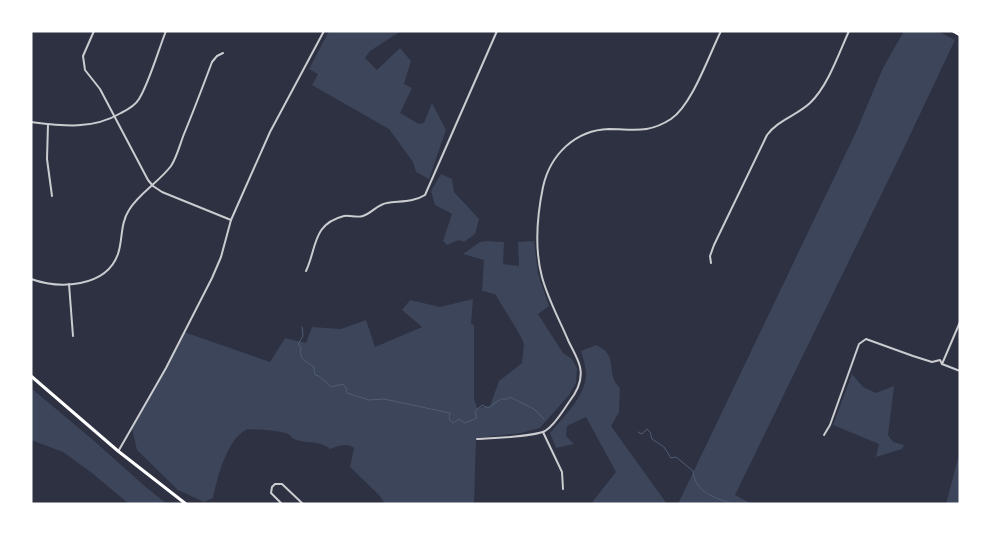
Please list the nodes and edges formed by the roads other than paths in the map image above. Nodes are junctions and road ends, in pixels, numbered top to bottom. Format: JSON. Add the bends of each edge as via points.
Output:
{"nodes":[{"id":1,"x":94,"y":31,"type":"edge"},
{"id":2,"x":166,"y":31,"type":"edge"},
{"id":3,"x":324,"y":31,"type":"edge"},
{"id":4,"x":497,"y":31,"type":"edge"},
{"id":5,"x":721,"y":31,"type":"edge"},
{"id":6,"x":849,"y":31,"type":"edge"},
{"id":7,"x":953,"y":31,"type":"edge"},
{"id":8,"x":960,"y":34,"type":"edge"},
{"id":9,"x":223,"y":53,"type":"dead end"},
{"id":10,"x":116,"y":116,"type":"junction"},
{"id":11,"x":31,"y":122,"type":"edge"},
{"id":12,"x":48,"y":124,"type":"junction"},
{"id":13,"x":153,"y":186,"type":"junction"},
{"id":14,"x":52,"y":196,"type":"dead end"},
{"id":15,"x":231,"y":220,"type":"junction"},
{"id":16,"x":711,"y":263,"type":"dead end"},
{"id":17,"x":306,"y":271,"type":"dead end"},
{"id":18,"x":31,"y":278,"type":"edge"},
{"id":19,"x":70,"y":284,"type":"junction"},
{"id":20,"x":960,"y":322,"type":"edge"},
{"id":21,"x":73,"y":336,"type":"dead end"},
{"id":22,"x":942,"y":364,"type":"junction"},
{"id":23,"x":960,"y":371,"type":"edge"},
{"id":24,"x":31,"y":376,"type":"edge"},
{"id":25,"x":543,"y":432,"type":"junction"},
{"id":26,"x":824,"y":435,"type":"dead end"},
{"id":27,"x":477,"y":439,"type":"dead end"},
{"id":28,"x":118,"y":451,"type":"junction"},
{"id":29,"x":563,"y":489,"type":"dead end"},
{"id":30,"x":186,"y":504,"type":"edge"},
{"id":31,"x":282,"y":504,"type":"edge"},
{"id":32,"x":303,"y":504,"type":"edge"}],
"edges":[{"from":1,"to":10,"type":"street","via":[[83,56],[85,70]]},
{"from":2,"to":10,"type":"street","via":[[139,100]]},
{"from":3,"to":15,"type":"street","via":[[270,132]]},
{"from":4,"to":17,"type":"street","via":[[426,195],[383,204],[363,216],[332,221],[316,238]]},
{"from":5,"to":25,"type":"street","via":[[686,103],[672,119],[648,129],[608,129],[587,133],[566,146],[548,171],[538,212],[539,262],[553,307],[581,372],[575,394]]},
{"from":6,"to":16,"type":"street","via":[[818,94],[803,108],[778,123],[767,136],[714,245]]},
{"from":7,"to":8,"type":"main road"},
{"from":9,"to":13,"type":"street","via":[[212,62],[173,163]]},
{"from":10,"to":12,"type":"street","via":[[88,126]]},
{"from":10,"to":13,"type":"street"},
{"from":11,"to":12,"type":"street"},
{"from":12,"to":14,"type":"street","via":[[47,160]]},
{"from":13,"to":15,"type":"street"},
{"from":13,"to":19,"type":"street","via":[[129,209],[122,227],[119,251],[106,272],[91,280]]},
{"from":15,"to":28,"type":"street","via":[[212,278]]},
{"from":18,"to":19,"type":"street","via":[[53,284]]},
{"from":19,"to":21,"type":"street"},
{"from":20,"to":22,"type":"street"},
{"from":22,"to":23,"type":"street"},
{"from":22,"to":26,"type":"street","via":[[940,360],[932,362],[866,338],[859,344]]},
{"from":24,"to":28,"type":"main road"},
{"from":25,"to":27,"type":"street"},
{"from":25,"to":29,"type":"street","via":[[562,472]]},
{"from":28,"to":30,"type":"main road"},
{"from":31,"to":32,"type":"street","via":[[271,493],[274,484],[282,484]]}]}
